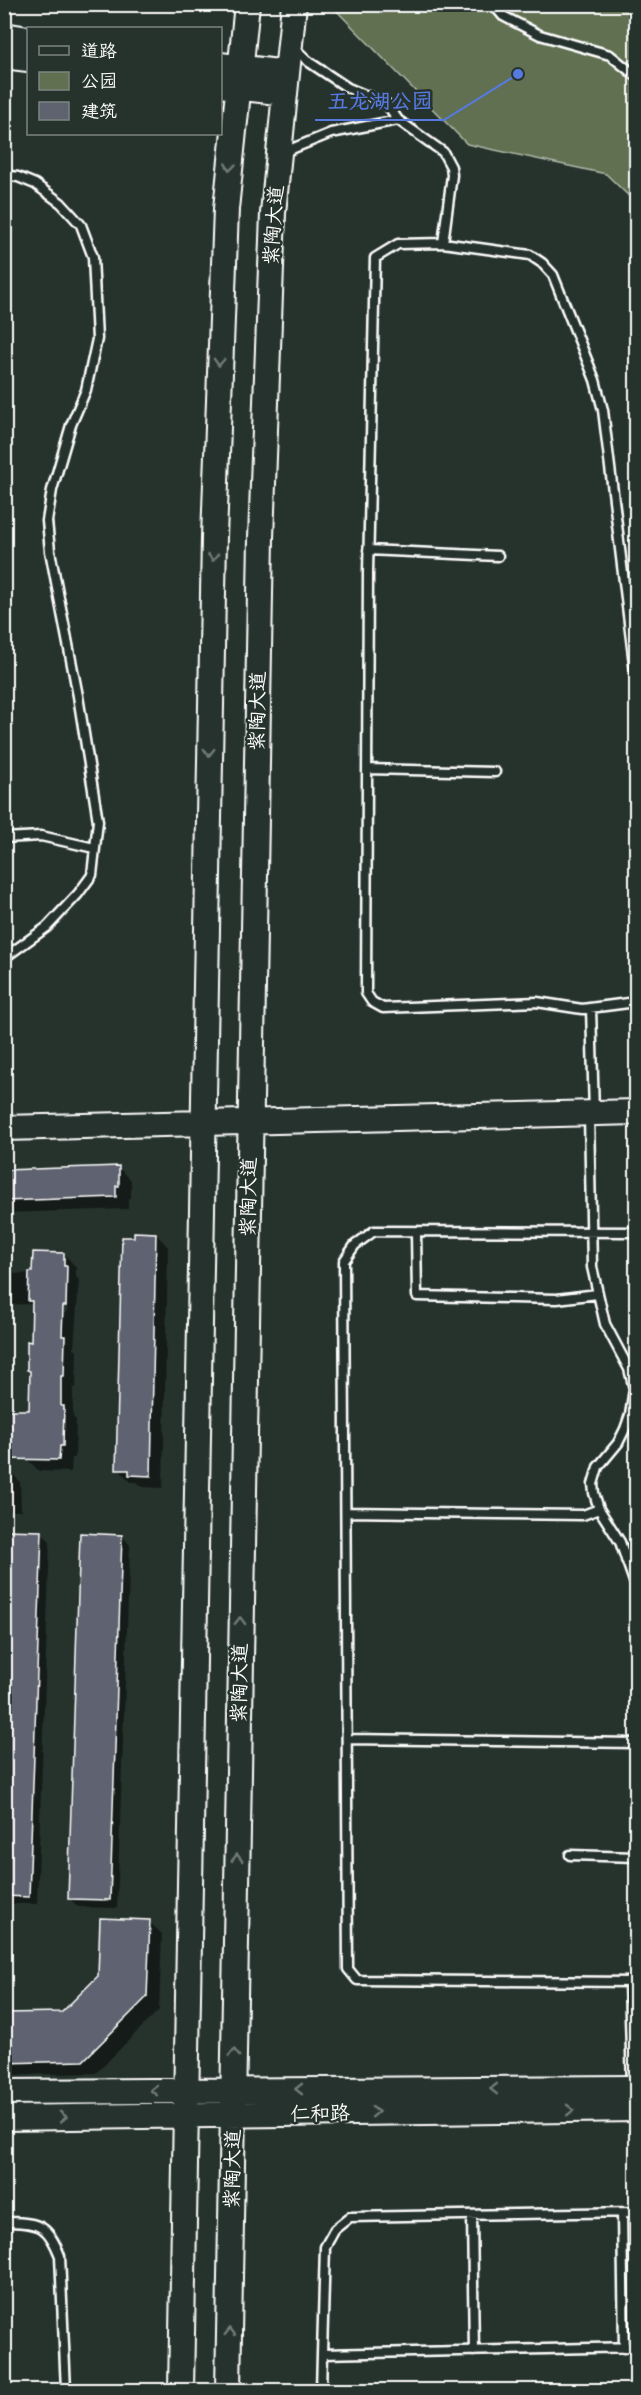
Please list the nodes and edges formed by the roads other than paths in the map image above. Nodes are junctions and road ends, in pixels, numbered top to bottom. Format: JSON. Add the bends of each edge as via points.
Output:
{"nodes":[{"id":1,"x":247,"y":4,"type":"edge"},
{"id":2,"x":294,"y":4,"type":"edge"},
{"id":3,"x":493,"y":4,"type":"edge"},
{"id":4,"x":4,"y":35,"type":"edge"},
{"id":5,"x":27,"y":39,"type":"edge"},
{"id":6,"x":290,"y":45,"type":"junction"},
{"id":7,"x":4,"y":56,"type":"edge"},
{"id":8,"x":27,"y":59,"type":"edge"},
{"id":9,"x":230,"y":76,"type":"edge"},
{"id":10,"x":636,"y":76,"type":"edge"},
{"id":11,"x":286,"y":83,"type":"junction"},
{"id":12,"x":398,"y":120,"type":"junction"},
{"id":13,"x":279,"y":154,"type":"junction"},
{"id":14,"x":4,"y":175,"type":"edge"},
{"id":15,"x":443,"y":243,"type":"junction"},
{"id":16,"x":368,"y":550,"type":"junction"},
{"id":17,"x":498,"y":556,"type":"dead end"},
{"id":18,"x":636,"y":680,"type":"edge"},
{"id":19,"x":367,"y":769,"type":"junction"},
{"id":20,"x":495,"y":772,"type":"dead end"},
{"id":21,"x":4,"y":838,"type":"edge"},
{"id":22,"x":94,"y":848,"type":"junction"},
{"id":23,"x":4,"y":958,"type":"edge"},
{"id":24,"x":636,"y":1002,"type":"edge"},
{"id":25,"x":591,"y":1008,"type":"junction"},
{"id":26,"x":636,"y":1112,"type":"edge"},
{"id":27,"x":592,"y":1113,"type":"junction"},
{"id":28,"x":250,"y":1122,"type":"junction"},
{"id":29,"x":202,"y":1123,"type":"junction"},
{"id":30,"x":4,"y":1128,"type":"edge"},
{"id":31,"x":416,"y":1232,"type":"junction"},
{"id":32,"x":591,"y":1232,"type":"junction"},
{"id":33,"x":636,"y":1232,"type":"edge"},
{"id":34,"x":597,"y":1294,"type":"junction"},
{"id":35,"x":599,"y":1509,"type":"junction"},
{"id":36,"x":346,"y":1512,"type":"junction"},
{"id":37,"x":636,"y":1553,"type":"edge"},
{"id":38,"x":626,"y":1560,"type":"junction"},
{"id":39,"x":636,"y":1587,"type":"edge"},
{"id":40,"x":348,"y":1739,"type":"junction"},
{"id":41,"x":636,"y":1743,"type":"edge"},
{"id":42,"x":570,"y":1855,"type":"dead end"},
{"id":43,"x":636,"y":1857,"type":"edge"},
{"id":44,"x":633,"y":1982,"type":"edge"},
{"id":45,"x":186,"y":2090,"type":"junction"},
{"id":46,"x":233,"y":2090,"type":"junction"},
{"id":47,"x":4,"y":2092,"type":"edge"},
{"id":48,"x":635,"y":2095,"type":"edge"},
{"id":49,"x":233,"y":2114,"type":"junction"},
{"id":50,"x":186,"y":2115,"type":"junction"},
{"id":51,"x":4,"y":2118,"type":"edge"},
{"id":52,"x":636,"y":2212,"type":"edge"},
{"id":53,"x":622,"y":2213,"type":"junction"},
{"id":54,"x":472,"y":2216,"type":"junction"},
{"id":55,"x":9,"y":2222,"type":"dead end"},
{"id":56,"x":636,"y":2347,"type":"edge"},
{"id":57,"x":624,"y":2348,"type":"junction"},
{"id":58,"x":474,"y":2350,"type":"junction"},
{"id":59,"x":322,"y":2354,"type":"junction"},
{"id":60,"x":66,"y":2391,"type":"edge"},
{"id":61,"x":181,"y":2391,"type":"edge"},
{"id":62,"x":228,"y":2391,"type":"edge"},
{"id":63,"x":321,"y":2391,"type":"edge"}],
"edges":[{"from":1,"to":9,"type":"main road"},
{"from":2,"to":6,"type":"main road","name":"紫陶大道"},
{"from":3,"to":10,"type":"lane","via":[[503,16],[540,35],[610,55]]},
{"from":4,"to":5,"type":"main road"},
{"from":6,"to":11,"type":"main road","name":"紫陶大道"},
{"from":6,"to":12,"type":"lane","via":[[329,77],[387,104]]},
{"from":7,"to":8,"type":"main road"},
{"from":9,"to":11,"type":"main road"},
{"from":9,"to":29,"type":"main road","one_way":true,"via":[[218,392]]},
{"from":11,"to":13,"type":"main road","name":"紫陶大道"},
{"from":12,"to":13,"type":"lane","via":[[331,133]]},
{"from":12,"to":15,"type":"lane","via":[[443,152],[451,167]]},
{"from":13,"to":28,"type":"main road","name":"紫陶大道","via":[[265,415]]},
{"from":14,"to":22,"type":"lane","via":[[35,184],[61,203],[81,225],[93,257],[98,339],[86,390],[71,424],[52,490],[47,521],[98,821]]},
{"from":15,"to":16,"type":"lane","via":[[398,244],[375,258]]},
{"from":15,"to":18,"type":"lane","via":[[530,255],[553,275],[603,410]]},
{"from":16,"to":17,"type":"lane"},
{"from":16,"to":19,"type":"lane"},
{"from":19,"to":20,"type":"lane"},
{"from":19,"to":25,"type":"lane","via":[[366,993],[372,1002],[383,1008],[537,1002]]},
{"from":21,"to":22,"type":"lane","via":[[40,836]]},
{"from":22,"to":23,"type":"lane","via":[[92,875],[78,894],[47,927]]},
{"from":24,"to":25,"type":"lane"},
{"from":25,"to":27,"type":"lane"},
{"from":26,"to":27,"type":"main road"},
{"from":27,"to":28,"type":"main road"},
{"from":27,"to":32,"type":"lane"},
{"from":28,"to":29,"type":"main road"},
{"from":46,"to":28,"type":"main road","name":"紫陶大道","one_way":true},
{"from":29,"to":30,"type":"main road"},
{"from":29,"to":45,"type":"main road"},
{"from":31,"to":32,"type":"lane"},
{"from":31,"to":34,"type":"lane","via":[[417,1296],[557,1299]]},
{"from":31,"to":36,"type":"lane","via":[[374,1232],[355,1245],[344,1261]]},
{"from":32,"to":33,"type":"lane"},
{"from":32,"to":34,"type":"lane"},
{"from":34,"to":35,"type":"lane","via":[[605,1324],[629,1369],[634,1389],[625,1430],[595,1475],[594,1493]]},
{"from":35,"to":36,"type":"lane","via":[[583,1515]]},
{"from":35,"to":38,"type":"lane","via":[[620,1542]]},
{"from":36,"to":40,"type":"lane"},
{"from":37,"to":38,"type":"lane"},
{"from":38,"to":39,"type":"lane"},
{"from":40,"to":41,"type":"lane"},
{"from":40,"to":44,"type":"lane","via":[[348,1969],[357,1980]]},
{"from":42,"to":43,"type":"lane"},
{"from":44,"to":48,"type":"lane"},
{"from":45,"to":46,"type":"main road","name":"仁和路"},
{"from":45,"to":47,"type":"main road","name":"仁和路","one_way":true},
{"from":45,"to":50,"type":"main road"},
{"from":48,"to":46,"type":"main road","name":"仁和路","one_way":true},
{"from":46,"to":49,"type":"main road","name":"紫陶大道"},
{"from":49,"to":48,"type":"main road","name":"仁和路","one_way":true},
{"from":49,"to":50,"type":"main road","name":"仁和路"},
{"from":62,"to":49,"type":"main road","name":"紫陶大道","one_way":true},
{"from":51,"to":50,"type":"main road","name":"仁和路","one_way":true},
{"from":50,"to":61,"type":"main road"},
{"from":52,"to":53,"type":"lane"},
{"from":53,"to":54,"type":"lane"},
{"from":53,"to":57,"type":"lane"},
{"from":54,"to":58,"type":"lane"},
{"from":54,"to":59,"type":"lane","via":[[350,2217],[334,2229],[325,2247]]},
{"from":55,"to":60,"type":"lane","via":[[40,2226],[54,2240],[60,2256]]},
{"from":56,"to":57,"type":"lane"},
{"from":57,"to":58,"type":"lane"},
{"from":58,"to":59,"type":"lane"},
{"from":59,"to":63,"type":"lane"}]}
